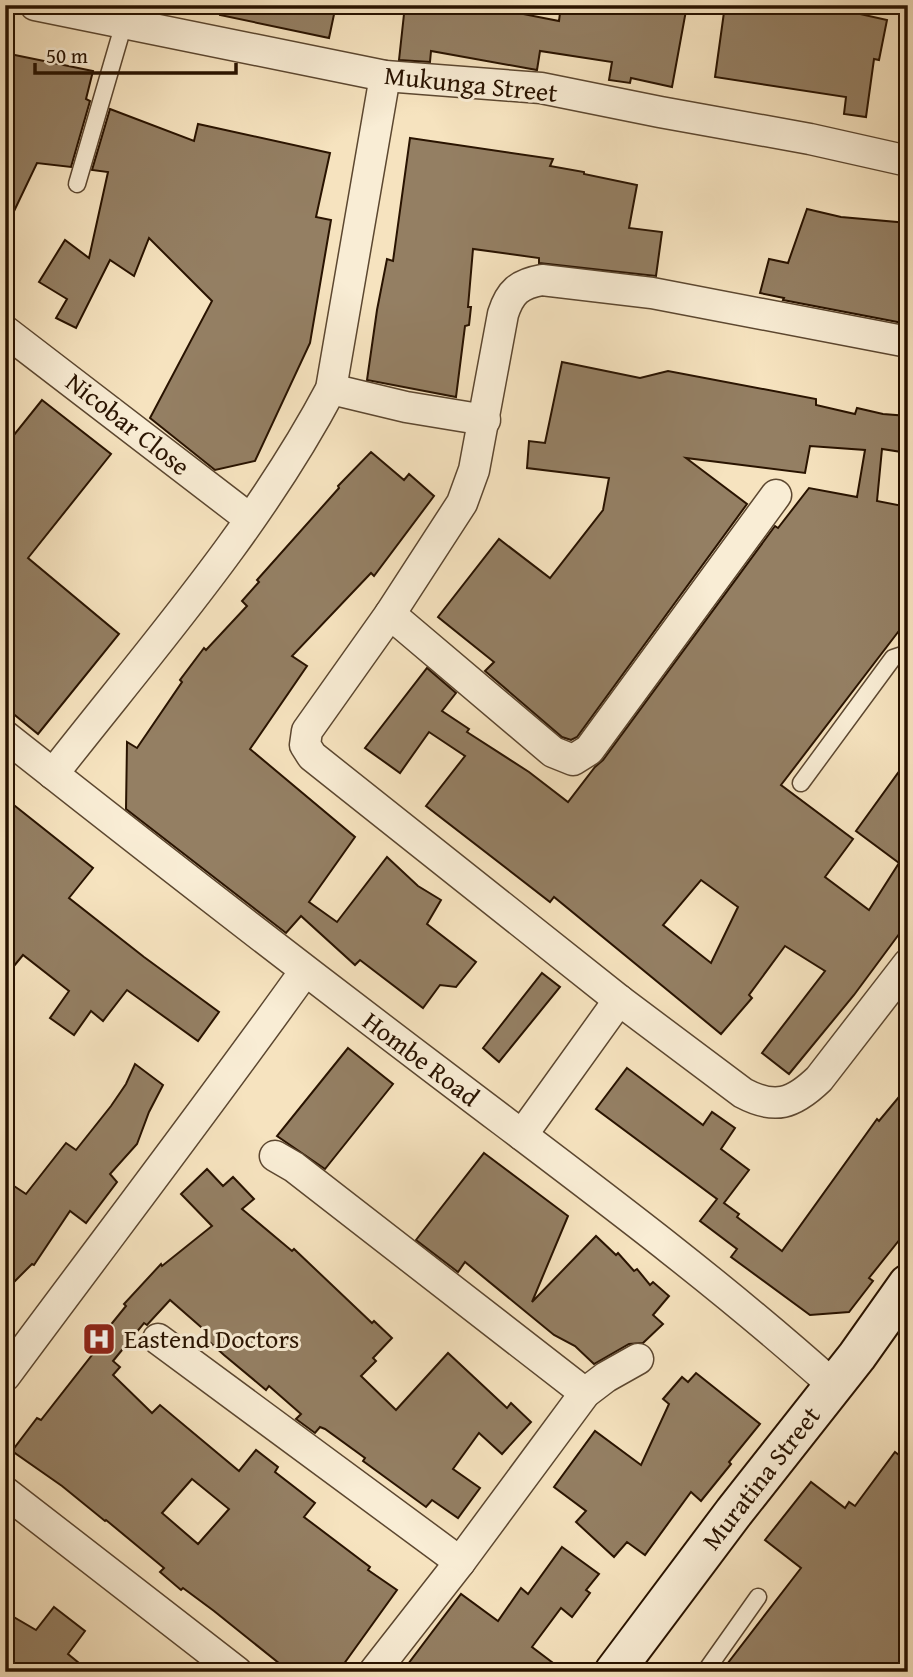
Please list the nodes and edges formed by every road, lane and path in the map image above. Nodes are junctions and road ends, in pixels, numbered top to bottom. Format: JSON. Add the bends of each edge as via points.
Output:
{"nodes":[{"id":1,"x":35,"y":5,"type":"edge"},
{"id":2,"x":124,"y":23,"type":"junction"},
{"id":3,"x":384,"y":76,"type":"junction"},
{"id":4,"x":908,"y":161,"type":"edge"},
{"id":5,"x":77,"y":184,"type":"dead end"},
{"id":6,"x":5,"y":331,"type":"edge"},
{"id":7,"x":908,"y":342,"type":"edge"},
{"id":8,"x":331,"y":389,"type":"junction"},
{"id":9,"x":485,"y":420,"type":"junction"},
{"id":10,"x":776,"y":495,"type":"dead end"},
{"id":11,"x":250,"y":519,"type":"junction"},
{"id":12,"x":390,"y":614,"type":"junction"},
{"id":13,"x":908,"y":653,"type":"edge"},
{"id":14,"x":5,"y":736,"type":"edge"},
{"id":15,"x":53,"y":774,"type":"junction"},
{"id":16,"x":801,"y":783,"type":"dead end"},
{"id":17,"x":908,"y":964,"type":"edge"},
{"id":18,"x":305,"y":971,"type":"junction"},
{"id":19,"x":619,"y":1000,"type":"junction"},
{"id":20,"x":522,"y":1135,"type":"junction"},
{"id":21,"x":275,"y":1156,"type":"dead end"},
{"id":22,"x":908,"y":1284,"type":"edge"},
{"id":23,"x":158,"y":1339,"type":"dead end"},
{"id":24,"x":638,"y":1359,"type":"dead end"},
{"id":25,"x":5,"y":1376,"type":"edge"},
{"id":26,"x":833,"y":1385,"type":"junction"},
{"id":27,"x":586,"y":1393,"type":"junction"},
{"id":28,"x":5,"y":1492,"type":"edge"},
{"id":29,"x":460,"y":1562,"type":"junction"},
{"id":30,"x":758,"y":1597,"type":"dead end"},
{"id":31,"x":623,"y":1669,"type":"edge"},
{"id":32,"x":237,"y":1672,"type":"edge"},
{"id":33,"x":374,"y":1672,"type":"edge"},
{"id":34,"x":705,"y":1672,"type":"edge"}],
"edges":[{"from":1,"to":2,"type":"street","name":"Mukunga Street"},
{"from":2,"to":3,"type":"street","name":"Mukunga Street"},
{"from":2,"to":5,"type":"lane"},
{"from":3,"to":4,"type":"street","name":"Mukunga Street","via":[[541,88]]},
{"from":3,"to":8,"type":"street"},
{"from":6,"to":11,"type":"street","name":"Nicobar Close"},
{"from":7,"to":9,"type":"street","via":[[652,293],[542,280],[525,283],[513,291],[503,314]]},
{"from":8,"to":9,"type":"street"},
{"from":8,"to":11,"type":"street"},
{"from":9,"to":12,"type":"street","via":[[462,503]]},
{"from":10,"to":12,"type":"street","via":[[589,750],[573,760],[553,752]]},
{"from":11,"to":15,"type":"street"},
{"from":12,"to":19,"type":"street","via":[[307,731],[305,745],[312,756]]},
{"from":13,"to":16,"type":"lane","via":[[893,658]]},
{"from":14,"to":15,"type":"street","name":"Hombe Road"},
{"from":15,"to":18,"type":"street","name":"Hombe Road"},
{"from":17,"to":19,"type":"street","via":[[819,1079],[779,1103],[760,1102],[743,1093]]},
{"from":18,"to":20,"type":"street","name":"Hombe Road"},
{"from":18,"to":25,"type":"street"},
{"from":19,"to":20,"type":"street"},
{"from":20,"to":26,"type":"street","name":"Hombe Road","via":[[772,1330]]},
{"from":21,"to":27,"type":"street"},
{"from":22,"to":26,"type":"main road","name":"Muratina Street"},
{"from":23,"to":29,"type":"street"},
{"from":24,"to":27,"type":"street"},
{"from":26,"to":31,"type":"main road","name":"Muratina Street","via":[[734,1512]]},
{"from":27,"to":29,"type":"street"},
{"from":28,"to":32,"type":"street"},
{"from":29,"to":33,"type":"street"},
{"from":30,"to":34,"type":"lane"}]}
